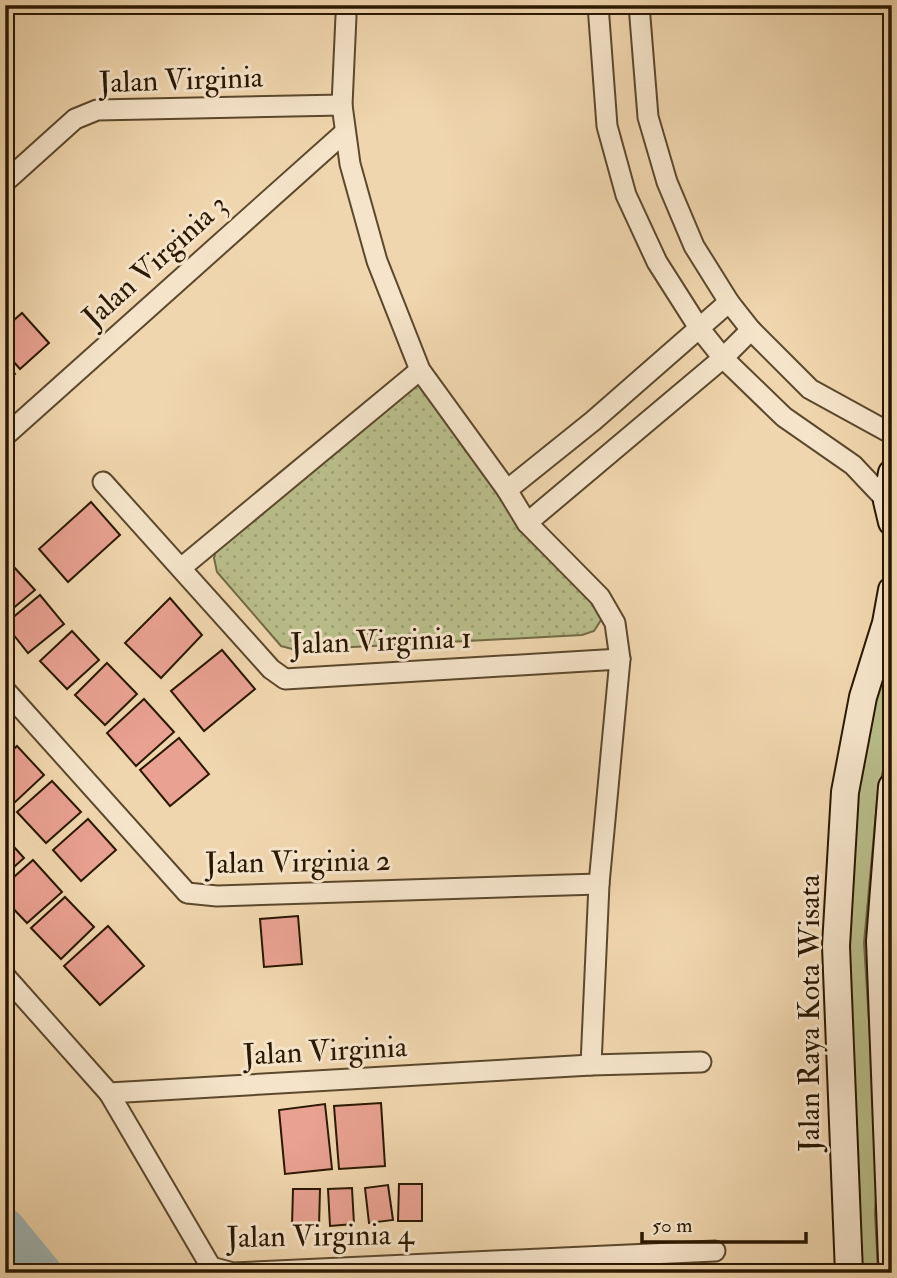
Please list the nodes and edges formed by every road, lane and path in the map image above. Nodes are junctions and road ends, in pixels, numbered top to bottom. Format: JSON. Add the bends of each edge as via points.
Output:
{"nodes":[{"id":1,"x":597,"y":5,"type":"edge"},
{"id":2,"x":639,"y":5,"type":"edge"},
{"id":3,"x":346,"y":16,"type":"dead end"},
{"id":4,"x":342,"y":105,"type":"junction"},
{"id":5,"x":345,"y":132,"type":"junction"},
{"id":6,"x":5,"y":182,"type":"edge"},
{"id":7,"x":729,"y":302,"type":"junction"},
{"id":8,"x":699,"y":328,"type":"junction"},
{"id":9,"x":751,"y":330,"type":"junction"},
{"id":10,"x":723,"y":358,"type":"junction"},
{"id":11,"x":420,"y":370,"type":"junction"},
{"id":12,"x":892,"y":434,"type":"edge"},
{"id":13,"x":5,"y":436,"type":"edge"},
{"id":14,"x":892,"y":473,"type":"edge"},
{"id":15,"x":103,"y":482,"type":"dead end"},
{"id":16,"x":507,"y":490,"type":"junction"},
{"id":17,"x":889,"y":512,"type":"edge"},
{"id":18,"x":527,"y":523,"type":"junction"},
{"id":19,"x":181,"y":568,"type":"junction"},
{"id":20,"x":892,"y":590,"type":"edge"},
{"id":21,"x":620,"y":659,"type":"junction"},
{"id":22,"x":5,"y":690,"type":"edge"},
{"id":23,"x":892,"y":787,"type":"edge"},
{"id":24,"x":599,"y":884,"type":"junction"},
{"id":25,"x":5,"y":976,"type":"edge"},
{"id":26,"x":701,"y":1062,"type":"dead end"},
{"id":27,"x":591,"y":1065,"type":"junction"},
{"id":28,"x":109,"y":1093,"type":"junction"},
{"id":29,"x":715,"y":1251,"type":"dead end"},
{"id":30,"x":892,"y":1260,"type":"edge"},
{"id":31,"x":849,"y":1273,"type":"edge"}],
"edges":[{"from":1,"to":8,"type":"street","via":[[607,126],[626,195],[657,262]]},
{"from":2,"to":7,"type":"street","via":[[648,117],[667,182],[694,246]]},
{"from":3,"to":4,"type":"street"},
{"from":4,"to":5,"type":"street"},
{"from":4,"to":6,"type":"street","name":"Jalan Virginia","via":[[97,110],[75,119]]},
{"from":5,"to":11,"type":"street","via":[[377,261]]},
{"from":5,"to":13,"type":"street","name":"Jalan Virginia 3"},
{"from":7,"to":8,"type":"street"},
{"from":7,"to":9,"type":"street"},
{"from":8,"to":10,"type":"street"},
{"from":8,"to":16,"type":"street"},
{"from":9,"to":10,"type":"street"},
{"from":9,"to":12,"type":"street","via":[[810,390]]},
{"from":10,"to":17,"type":"street","via":[[784,418],[853,465]]},
{"from":10,"to":18,"type":"street"},
{"from":11,"to":16,"type":"street"},
{"from":11,"to":19,"type":"street"},
{"from":14,"to":17,"type":"street"},
{"from":15,"to":19,"type":"street","name":"Jalan Virginia 1"},
{"from":16,"to":18,"type":"street"},
{"from":18,"to":21,"type":"street","via":[[600,597],[615,623]]},
{"from":19,"to":21,"type":"street","name":"Jalan Virginia 1","via":[[285,679]]},
{"from":20,"to":31,"type":"street","name":"Jalan Raya Kota Wisata","via":[[863,697],[845,792],[836,946]]},
{"from":21,"to":24,"type":"street"},
{"from":22,"to":24,"type":"street","name":"Jalan Virginia 2","via":[[187,893],[217,896]]},
{"from":23,"to":30,"type":"street","via":[[880,941]]},
{"from":24,"to":27,"type":"street"},
{"from":25,"to":28,"type":"street"},
{"from":26,"to":27,"type":"street","name":"Jalan Virginia"},
{"from":27,"to":28,"type":"street","name":"Jalan Virginia"},
{"from":28,"to":29,"type":"street","name":"Jalan Virginia 4","via":[[211,1268],[220,1271]]}]}
